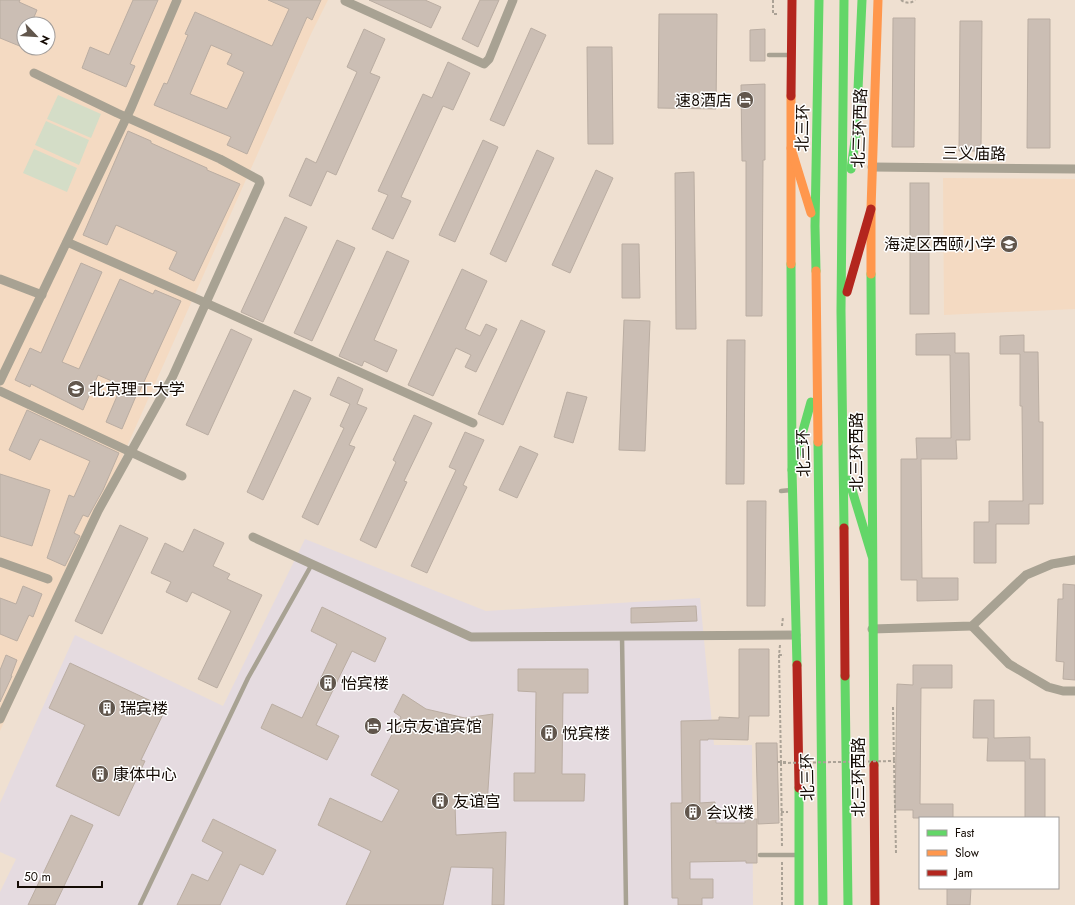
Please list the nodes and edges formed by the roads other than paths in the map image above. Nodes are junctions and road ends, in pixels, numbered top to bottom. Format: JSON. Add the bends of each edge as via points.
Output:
{"nodes":[{"id":1,"x":176,"y":0,"type":"edge"},
{"id":2,"x":513,"y":0,"type":"edge"},
{"id":3,"x":792,"y":0,"type":"edge"},
{"id":4,"x":819,"y":0,"type":"edge"},
{"id":5,"x":844,"y":0,"type":"edge"},
{"id":6,"x":862,"y":0,"type":"edge"},
{"id":7,"x":878,"y":0,"type":"edge"},
{"id":8,"x":345,"y":1,"type":"dead end"},
{"id":9,"x":769,"y":55,"type":"dead end"},
{"id":10,"x":791,"y":55,"type":"junction"},
{"id":11,"x":34,"y":73,"type":"dead end"},
{"id":12,"x":127,"y":117,"type":"junction"},
{"id":13,"x":790,"y":148,"type":"junction"},
{"id":14,"x":872,"y":167,"type":"junction"},
{"id":15,"x":1075,"y":169,"type":"edge"},
{"id":16,"x":871,"y":209,"type":"junction"},
{"id":17,"x":841,"y":224,"type":"junction"},
{"id":18,"x":815,"y":226,"type":"junction"},
{"id":19,"x":67,"y":242,"type":"junction"},
{"id":20,"x":0,"y":279,"type":"edge"},
{"id":21,"x":42,"y":295,"type":"junction"},
{"id":22,"x":206,"y":303,"type":"junction"},
{"id":23,"x":841,"y":311,"type":"junction"},
{"id":24,"x":0,"y":381,"type":"edge"},
{"id":25,"x":817,"y":382,"type":"junction"},
{"id":26,"x":0,"y":391,"type":"edge"},
{"id":27,"x":473,"y":423,"type":"dead end"},
{"id":28,"x":132,"y":452,"type":"junction"},
{"id":29,"x":843,"y":461,"type":"junction"},
{"id":30,"x":792,"y":470,"type":"junction"},
{"id":31,"x":182,"y":476,"type":"dead end"},
{"id":32,"x":793,"y":490,"type":"junction"},
{"id":33,"x":781,"y":491,"type":"dead end"},
{"id":34,"x":253,"y":537,"type":"dead end"},
{"id":35,"x":872,"y":556,"type":"junction"},
{"id":36,"x":1075,"y":560,"type":"edge"},
{"id":37,"x":0,"y":562,"type":"edge"},
{"id":38,"x":312,"y":564,"type":"junction"},
{"id":39,"x":48,"y":579,"type":"dead end"},
{"id":40,"x":972,"y":626,"type":"junction"},
{"id":41,"x":872,"y":629,"type":"junction"},
{"id":42,"x":796,"y":635,"type":"junction"},
{"id":43,"x":622,"y":636,"type":"junction"},
{"id":44,"x":1075,"y":691,"type":"edge"},
{"id":45,"x":0,"y":719,"type":"edge"},
{"id":46,"x":760,"y":855,"type":"dead end"},
{"id":47,"x":799,"y":855,"type":"junction"},
{"id":48,"x":140,"y":905,"type":"edge"},
{"id":49,"x":626,"y":905,"type":"edge"},
{"id":50,"x":800,"y":905,"type":"edge"},
{"id":51,"x":824,"y":905,"type":"edge"},
{"id":52,"x":848,"y":905,"type":"edge"},
{"id":53,"x":875,"y":905,"type":"edge"}],
"edges":[{"from":1,"to":12,"type":"street"},
{"from":2,"to":8,"type":"street","via":[[484,64]]},
{"from":3,"to":10,"type":"main road"},
{"from":4,"to":18,"type":"main road","name":"北三环"},
{"from":5,"to":17,"type":"main road"},
{"from":6,"to":17,"type":"main road","via":[[856,134]]},
{"from":7,"to":14,"type":"main road","name":"北三环西路"},
{"from":9,"to":10,"type":"lane"},
{"from":10,"to":13,"type":"main road"},
{"from":11,"to":12,"type":"street"},
{"from":12,"to":19,"type":"street"},
{"from":12,"to":22,"type":"street","via":[[220,159],[259,180],[260,183]]},
{"from":13,"to":18,"type":"main road"},
{"from":13,"to":30,"type":"main road"},
{"from":14,"to":15,"type":"street","name":"三义庙路"},
{"from":14,"to":16,"type":"main road","name":"北三环西路"},
{"from":16,"to":23,"type":"main road"},
{"from":16,"to":35,"type":"main road","name":"北三环西路"},
{"from":17,"to":23,"type":"main road"},
{"from":18,"to":25,"type":"main road","name":"北三环"},
{"from":19,"to":21,"type":"street"},
{"from":19,"to":22,"type":"street"},
{"from":20,"to":21,"type":"street"},
{"from":21,"to":24,"type":"street"},
{"from":22,"to":27,"type":"street"},
{"from":22,"to":28,"type":"street","via":[[172,378]]},
{"from":23,"to":29,"type":"main road"},
{"from":25,"to":30,"type":"main road"},
{"from":25,"to":51,"type":"main road","name":"北三环"},
{"from":26,"to":28,"type":"street"},
{"from":28,"to":31,"type":"street"},
{"from":28,"to":45,"type":"street","via":[[98,511]]},
{"from":29,"to":35,"type":"main road"},
{"from":29,"to":52,"type":"main road"},
{"from":30,"to":32,"type":"main road"},
{"from":32,"to":33,"type":"lane"},
{"from":32,"to":42,"type":"main road"},
{"from":34,"to":38,"type":"street"},
{"from":35,"to":41,"type":"main road","name":"北三环西路"},
{"from":36,"to":40,"type":"street","via":[[1052,564],[1026,575]]},
{"from":37,"to":39,"type":"street"},
{"from":38,"to":43,"type":"street","via":[[471,637]]},
{"from":38,"to":48,"type":"lane","via":[[248,678]]},
{"from":40,"to":41,"type":"street"},
{"from":40,"to":44,"type":"street","via":[[1009,664],[1048,687]]},
{"from":41,"to":53,"type":"main road","name":"北三环西路"},
{"from":42,"to":43,"type":"street"},
{"from":42,"to":47,"type":"main road"},
{"from":43,"to":49,"type":"lane"},
{"from":46,"to":47,"type":"lane"},
{"from":47,"to":50,"type":"main road"}]}
